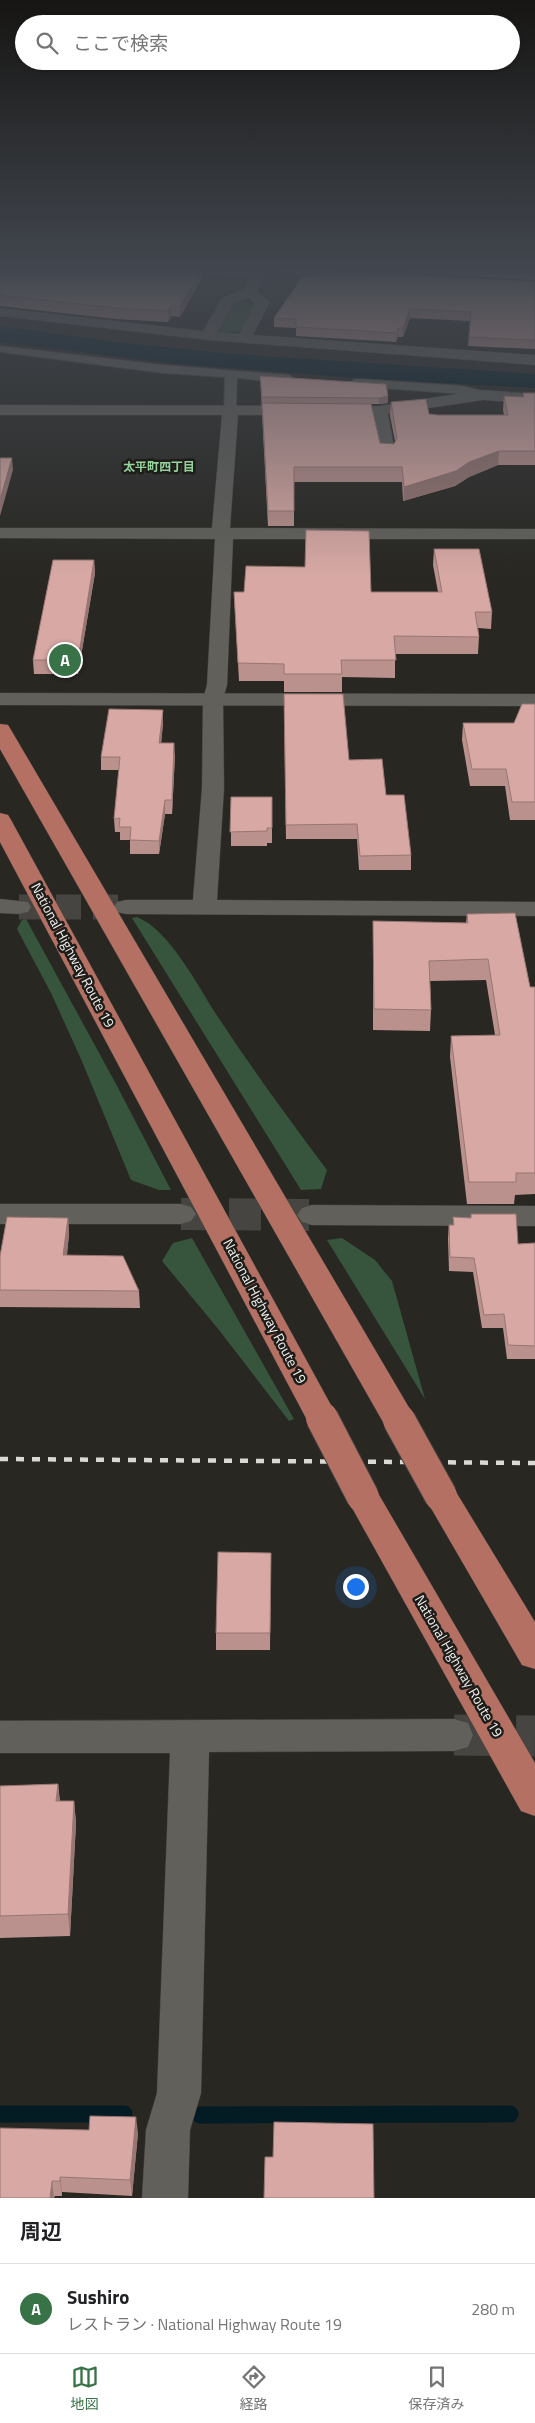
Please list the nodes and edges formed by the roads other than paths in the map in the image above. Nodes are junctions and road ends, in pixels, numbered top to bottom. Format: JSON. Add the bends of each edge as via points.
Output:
{"nodes":[{"id":1,"x":192,"y":371,"type":"edge"},
{"id":2,"x":231,"y":375,"type":"junction"},
{"id":3,"x":299,"y":380,"type":"edge"},
{"id":4,"x":347,"y":383,"type":"edge"},
{"id":5,"x":483,"y":394,"type":"junction"},
{"id":6,"x":535,"y":399,"type":"edge"},
{"id":7,"x":0,"y":410,"type":"edge"},
{"id":8,"x":230,"y":411,"type":"junction"},
{"id":9,"x":379,"y":411,"type":"junction"},
{"id":10,"x":387,"y":452,"type":"edge"},
{"id":11,"x":0,"y":533,"type":"edge"},
{"id":12,"x":221,"y":533,"type":"junction"},
{"id":13,"x":535,"y":534,"type":"edge"},
{"id":14,"x":0,"y":699,"type":"edge"},
{"id":15,"x":213,"y":699,"type":"junction"},
{"id":16,"x":535,"y":700,"type":"edge"},
{"id":17,"x":0,"y":730,"type":"edge"},
{"id":18,"x":0,"y":820,"type":"edge"},
{"id":19,"x":205,"y":906,"type":"junction"},
{"id":20,"x":126,"y":907,"type":"tunnel mouth"},
{"id":21,"x":535,"y":909,"type":"edge"},
{"id":22,"x":0,"y":1214,"type":"edge"},
{"id":23,"x":181,"y":1214,"type":"tunnel mouth"},
{"id":24,"x":312,"y":1215,"type":"tunnel mouth"},
{"id":25,"x":535,"y":1216,"type":"edge"},
{"id":26,"x":535,"y":1654,"type":"edge"},
{"id":27,"x":454,"y":1735,"type":"tunnel mouth"},
{"id":28,"x":0,"y":1737,"type":"edge"},
{"id":29,"x":190,"y":1737,"type":"junction"},
{"id":30,"x":535,"y":1799,"type":"edge"},
{"id":31,"x":165,"y":2198,"type":"edge"}],
"edges":[{"from":1,"to":2,"type":"lane"},
{"from":2,"to":3,"type":"lane"},
{"from":2,"to":8,"type":"lane"},
{"from":4,"to":5,"type":"lane"},
{"from":5,"to":6,"type":"street"},
{"from":5,"to":9,"type":"street"},
{"from":7,"to":8,"type":"street"},
{"from":8,"to":9,"type":"street"},
{"from":8,"to":12,"type":"street"},
{"from":9,"to":10,"type":"street"},
{"from":11,"to":12,"type":"street"},
{"from":12,"to":13,"type":"street"},
{"from":12,"to":15,"type":"street","via":[[224,538],[217,685]]},
{"from":14,"to":15,"type":"street"},
{"from":15,"to":16,"type":"street"},
{"from":15,"to":19,"type":"street","via":[[213,788]]},
{"from":17,"to":26,"type":"highway","bridge":true},
{"from":18,"to":30,"type":"highway","name":"National Highway Route 19","bridge":true,"via":[[363,1497]]},
{"from":19,"to":20,"type":"street"},
{"from":19,"to":21,"type":"street"},
{"from":22,"to":23,"type":"street"},
{"from":24,"to":25,"type":"street"},
{"from":27,"to":29,"type":"street"},
{"from":28,"to":29,"type":"street"},
{"from":29,"to":31,"type":"street","via":[[179,2093],[168,2130]]}]}
